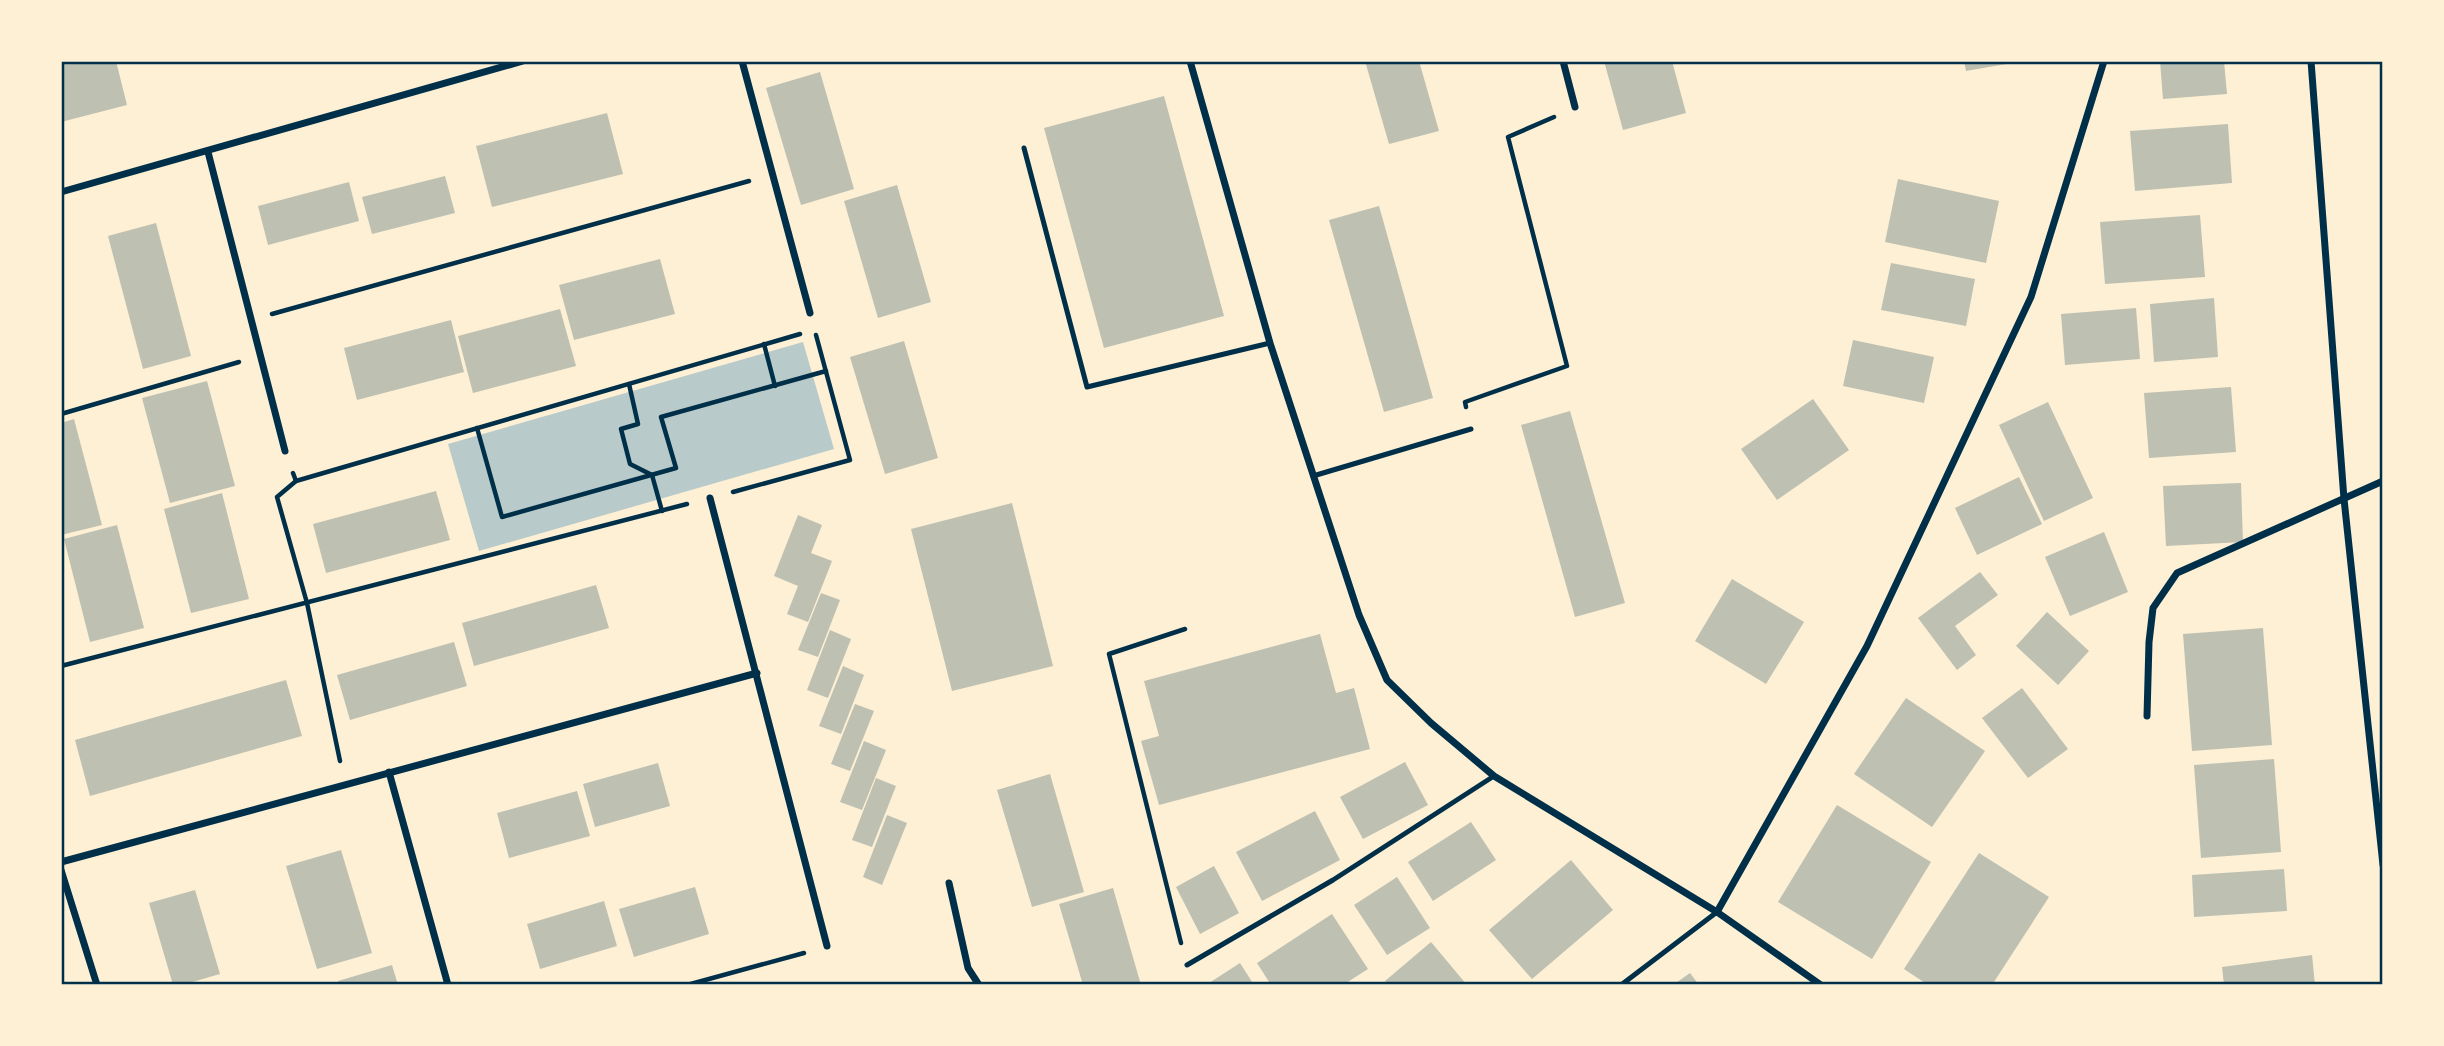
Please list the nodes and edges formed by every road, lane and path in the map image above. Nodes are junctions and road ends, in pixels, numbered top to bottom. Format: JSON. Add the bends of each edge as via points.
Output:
{"nodes":[{"id":1,"x":523,"y":61,"type":"edge"},
{"id":2,"x":742,"y":61,"type":"edge"},
{"id":3,"x":1190,"y":61,"type":"edge"},
{"id":4,"x":1563,"y":61,"type":"edge"},
{"id":5,"x":2104,"y":61,"type":"edge"},
{"id":6,"x":2311,"y":61,"type":"edge"},
{"id":7,"x":1575,"y":107,"type":"joint"},
{"id":8,"x":1024,"y":148,"type":"dead end"},
{"id":9,"x":208,"y":152,"type":"junction"},
{"id":10,"x":772,"y":174,"type":"junction"},
{"id":11,"x":61,"y":192,"type":"edge"},
{"id":12,"x":810,"y":313,"type":"joint"},
{"id":13,"x":251,"y":320,"type":"junction"},
{"id":14,"x":814,"y":330,"type":"junction"},
{"id":15,"x":1269,"y":343,"type":"junction"},
{"id":16,"x":764,"y":344,"type":"junction"},
{"id":17,"x":260,"y":356,"type":"junction"},
{"id":18,"x":826,"y":371,"type":"junction"},
{"id":19,"x":629,"y":384,"type":"junction"},
{"id":20,"x":775,"y":386,"type":"junction"},
{"id":21,"x":61,"y":414,"type":"edge"},
{"id":22,"x":477,"y":428,"type":"junction"},
{"id":23,"x":1471,"y":429,"type":"joint"},
{"id":24,"x":285,"y":451,"type":"joint"},
{"id":25,"x":652,"y":475,"type":"junction"},
{"id":26,"x":1313,"y":476,"type":"junction"},
{"id":27,"x":296,"y":481,"type":"junction"},
{"id":28,"x":2383,"y":481,"type":"edge"},
{"id":29,"x":710,"y":498,"type":"junction"},
{"id":30,"x":2344,"y":499,"type":"junction"},
{"id":31,"x":662,"y":511,"type":"junction"},
{"id":32,"x":307,"y":603,"type":"junction"},
{"id":33,"x":1185,"y":629,"type":"dead end"},
{"id":34,"x":61,"y":666,"type":"edge"},
{"id":35,"x":757,"y":673,"type":"junction"},
{"id":36,"x":2147,"y":716,"type":"dead end"},
{"id":37,"x":389,"y":772,"type":"junction"},
{"id":38,"x":1494,"y":776,"type":"junction"},
{"id":39,"x":344,"y":784,"type":"junction"},
{"id":40,"x":61,"y":862,"type":"edge"},
{"id":41,"x":2383,"y":865,"type":"edge"},
{"id":42,"x":61,"y":870,"type":"edge"},
{"id":43,"x":949,"y":883,"type":"dead end"},
{"id":44,"x":1717,"y":912,"type":"junction"},
{"id":45,"x":827,"y":946,"type":"joint"},
{"id":46,"x":1186,"y":965,"type":"joint"},
{"id":47,"x":722,"y":975,"type":"junction"},
{"id":48,"x":97,"y":985,"type":"edge"},
{"id":49,"x":448,"y":985,"type":"edge"},
{"id":50,"x":687,"y":985,"type":"edge"},
{"id":51,"x":724,"y":985,"type":"edge"},
{"id":52,"x":979,"y":985,"type":"edge"},
{"id":53,"x":1620,"y":985,"type":"edge"},
{"id":54,"x":1821,"y":985,"type":"edge"}],
"edges":[{"from":1,"to":9,"type":"street"},
{"from":2,"to":10,"type":"street"},
{"from":3,"to":15,"type":"street"},
{"from":4,"to":7,"type":"street"},
{"from":5,"to":44,"type":"street","via":[[2031,297],[1867,646]]},
{"from":6,"to":30,"type":"street"},
{"from":7,"to":23,"type":"path","via":[[1508,137],[1567,366],[1465,402]]},
{"from":8,"to":15,"type":"lane","via":[[1087,387]]},
{"from":9,"to":11,"type":"street"},
{"from":9,"to":13,"type":"street"},
{"from":10,"to":12,"type":"street"},
{"from":10,"to":13,"type":"path"},
{"from":12,"to":14,"type":"path"},
{"from":13,"to":17,"type":"street"},
{"from":14,"to":16,"type":"path"},
{"from":14,"to":18,"type":"path"},
{"from":15,"to":26,"type":"street"},
{"from":16,"to":19,"type":"path"},
{"from":16,"to":20,"type":"path"},
{"from":17,"to":21,"type":"path"},
{"from":17,"to":24,"type":"street"},
{"from":18,"to":20,"type":"path"},
{"from":18,"to":29,"type":"path","via":[[850,460]]},
{"from":19,"to":22,"type":"path"},
{"from":19,"to":25,"type":"path","via":[[638,424],[621,429],[624,441],[630,464]]},
{"from":20,"to":25,"type":"path","via":[[661,417],[676,468]]},
{"from":22,"to":25,"type":"path","via":[[502,517]]},
{"from":22,"to":27,"type":"path"},
{"from":23,"to":26,"type":"lane"},
{"from":24,"to":27,"type":"path"},
{"from":25,"to":31,"type":"path"},
{"from":26,"to":38,"type":"street","via":[[1359,615],[1387,680]]},
{"from":27,"to":32,"type":"path","via":[[277,497]]},
{"from":28,"to":30,"type":"street"},
{"from":29,"to":31,"type":"path"},
{"from":29,"to":35,"type":"street"},
{"from":30,"to":36,"type":"street","via":[[2177,573],[2153,608]]},
{"from":30,"to":41,"type":"street"},
{"from":31,"to":32,"type":"path"},
{"from":32,"to":34,"type":"path"},
{"from":32,"to":39,"type":"path"},
{"from":33,"to":46,"type":"path","via":[[1109,654]]},
{"from":35,"to":37,"type":"street"},
{"from":35,"to":45,"type":"street"},
{"from":37,"to":39,"type":"street"},
{"from":37,"to":49,"type":"street"},
{"from":38,"to":44,"type":"street"},
{"from":38,"to":46,"type":"lane","via":[[1333,880]]},
{"from":39,"to":40,"type":"street"},
{"from":42,"to":48,"type":"street"},
{"from":43,"to":52,"type":"street","via":[[968,968]]},
{"from":44,"to":53,"type":"lane"},
{"from":44,"to":54,"type":"street"},
{"from":45,"to":47,"type":"path"},
{"from":47,"to":50,"type":"path"},
{"from":47,"to":51,"type":"path"}]}
